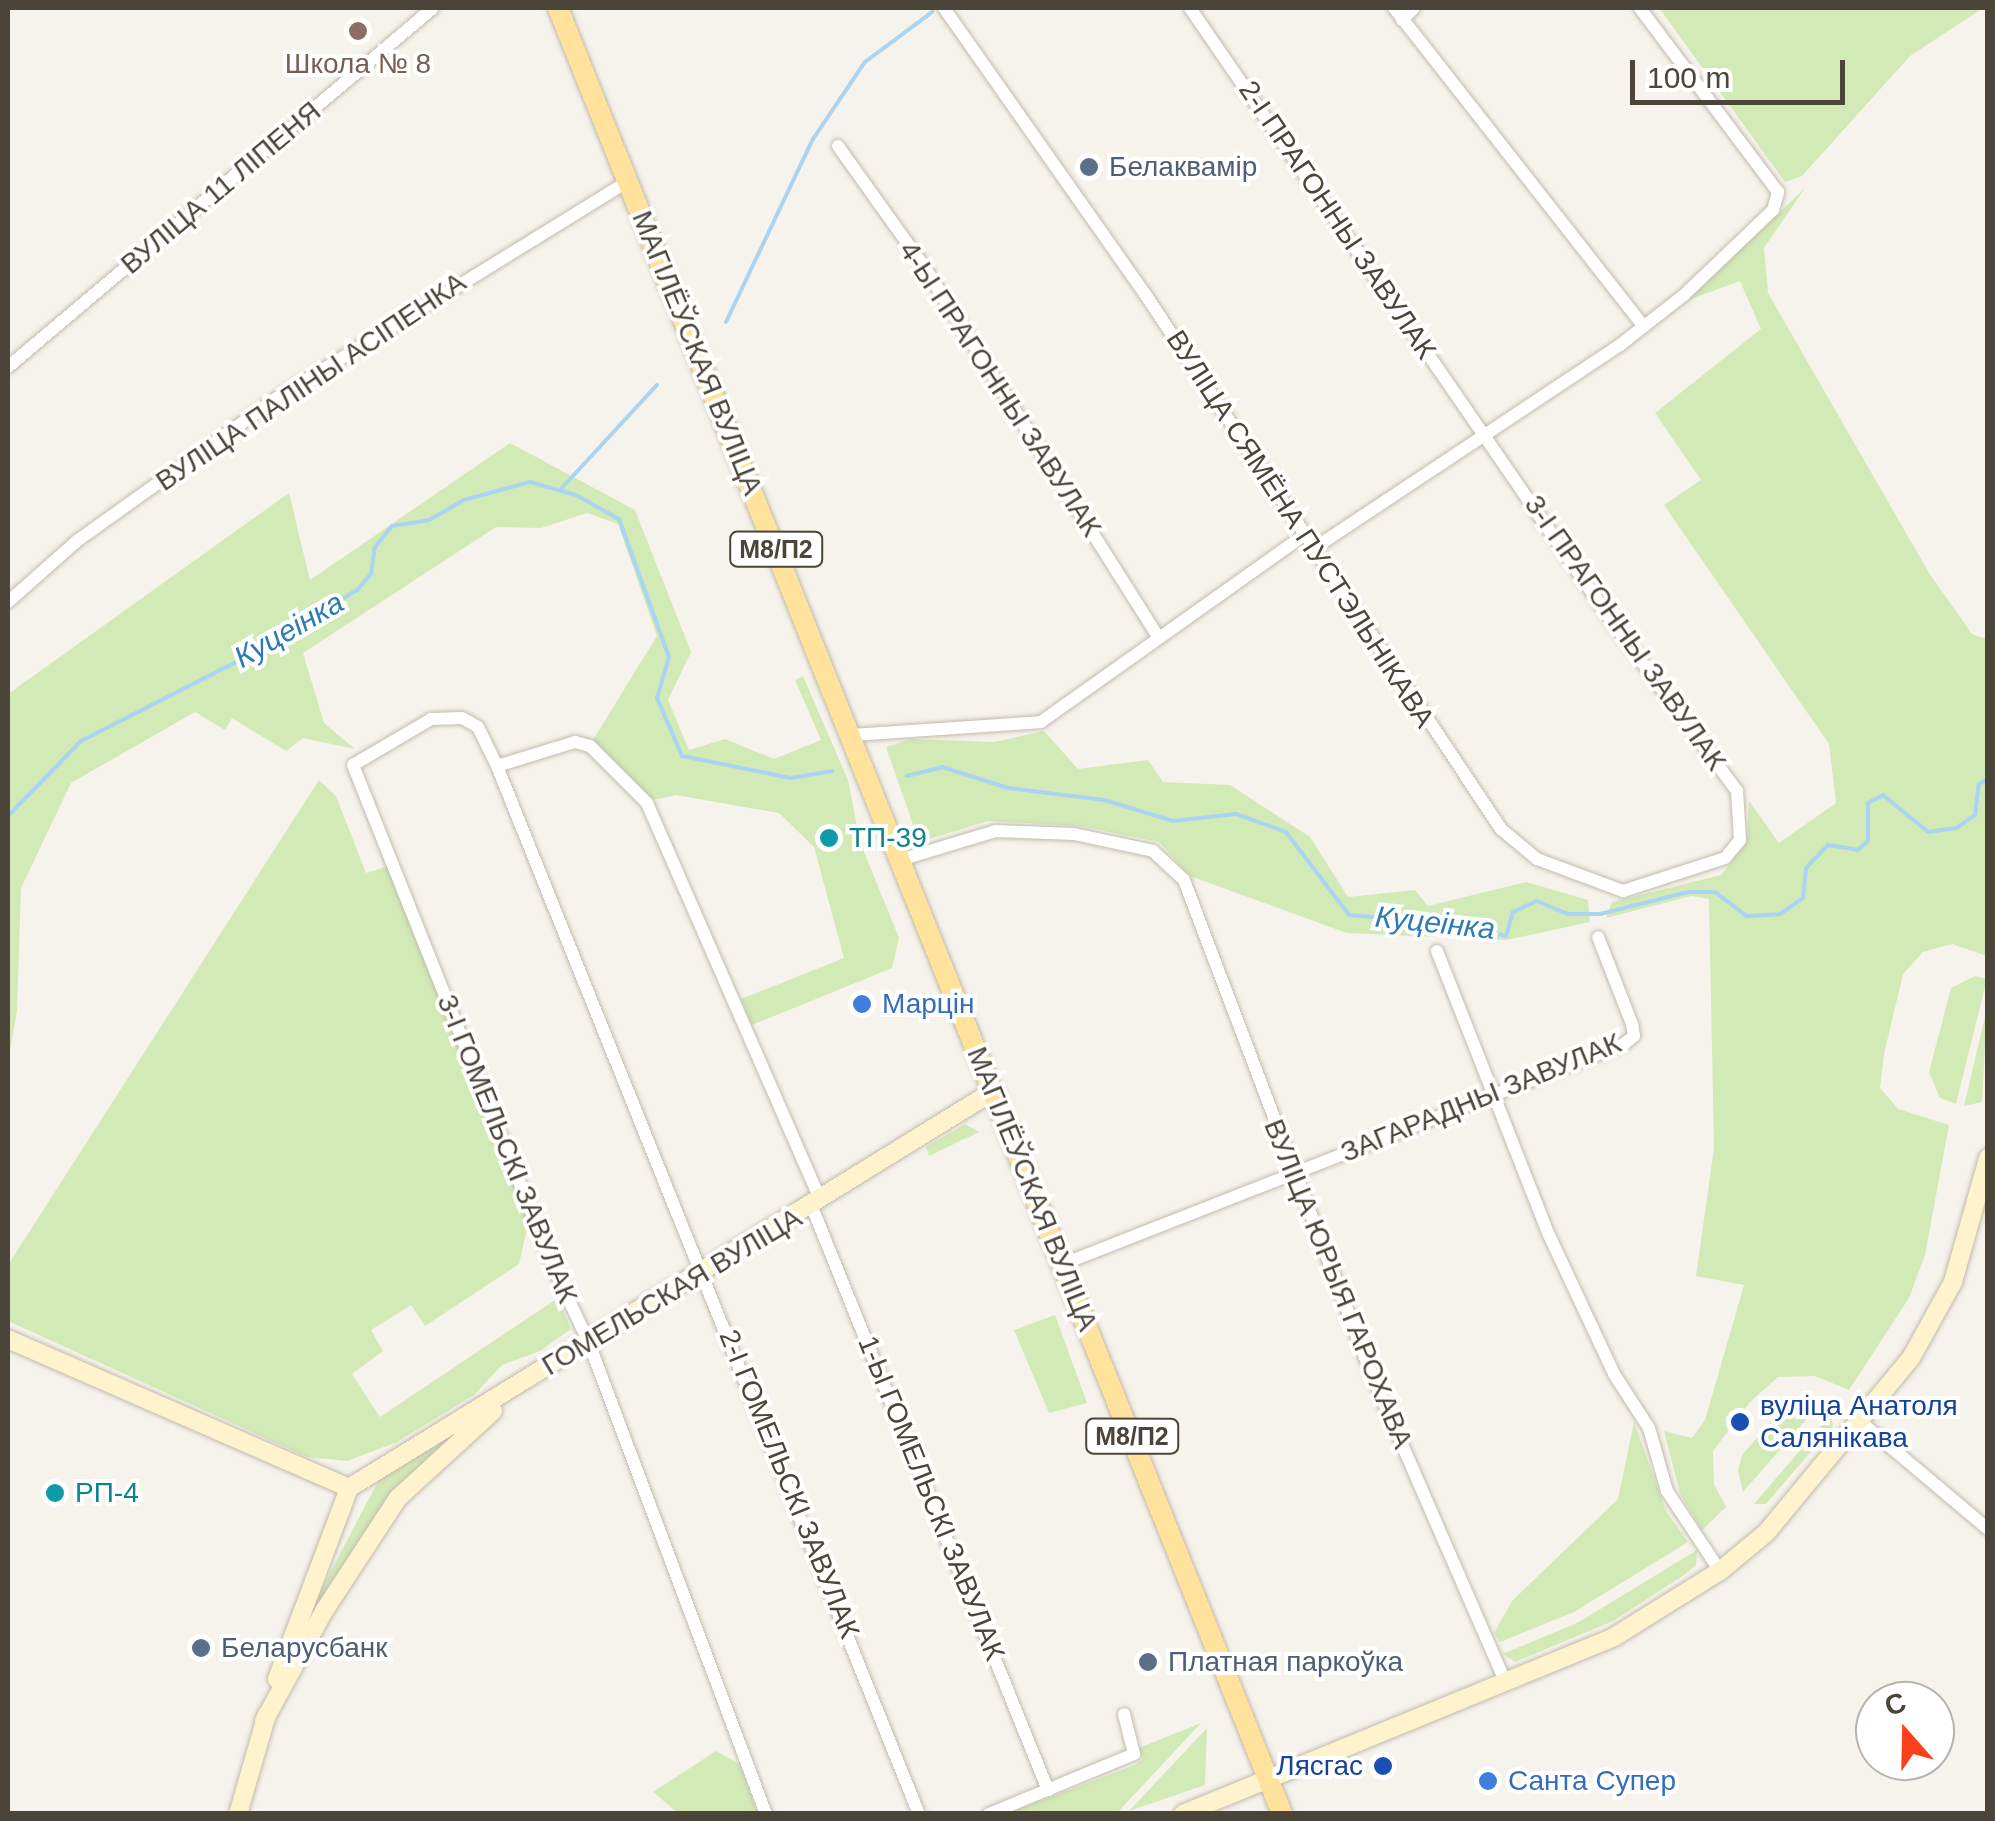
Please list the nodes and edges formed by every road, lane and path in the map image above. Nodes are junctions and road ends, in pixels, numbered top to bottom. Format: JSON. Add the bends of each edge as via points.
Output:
{"nodes":[{"id":1,"x":432,"y":8,"type":"edge"},
{"id":2,"x":558,"y":8,"type":"edge"},
{"id":3,"x":944,"y":8,"type":"edge"},
{"id":4,"x":1190,"y":8,"type":"edge"},
{"id":5,"x":1414,"y":8,"type":"edge"},
{"id":6,"x":1640,"y":8,"type":"edge"},
{"id":7,"x":1398,"y":14,"type":"edge"},
{"id":8,"x":838,"y":146,"type":"dead end"},
{"id":9,"x":628,"y":182,"type":"junction"},
{"id":10,"x":1642,"y":324,"type":"junction"},
{"id":11,"x":8,"y":368,"type":"edge"},
{"id":12,"x":1484,"y":433,"type":"junction"},
{"id":13,"x":1303,"y":536,"type":"junction"},
{"id":14,"x":1313,"y":549,"type":"junction"},
{"id":15,"x":8,"y":602,"type":"edge"},
{"id":16,"x":1157,"y":635,"type":"junction"},
{"id":17,"x":851,"y":735,"type":"junction"},
{"id":18,"x":353,"y":765,"type":"joint"},
{"id":19,"x":497,"y":766,"type":"junction"},
{"id":20,"x":1740,"y":840,"type":"joint"},
{"id":21,"x":900,"y":860,"type":"junction"},
{"id":22,"x":1598,"y":937,"type":"dead end"},
{"id":23,"x":1437,"y":950,"type":"dead end"},
{"id":24,"x":992,"y":1092,"type":"junction"},
{"id":25,"x":1494,"y":1092,"type":"junction"},
{"id":26,"x":1988,"y":1158,"type":"edge"},
{"id":27,"x":1291,"y":1174,"type":"junction"},
{"id":28,"x":816,"y":1204,"type":"junction"},
{"id":29,"x":1063,"y":1264,"type":"junction"},
{"id":30,"x":705,"y":1272,"type":"junction"},
{"id":31,"x":8,"y":1339,"type":"edge"},
{"id":32,"x":589,"y":1343,"type":"junction"},
{"id":33,"x":532,"y":1378,"type":"junction"},
{"id":34,"x":1862,"y":1423,"type":"junction"},
{"id":35,"x":349,"y":1488,"type":"junction"},
{"id":36,"x":1988,"y":1529,"type":"edge"},
{"id":37,"x":1720,"y":1571,"type":"junction"},
{"id":38,"x":1506,"y":1683,"type":"junction"},
{"id":39,"x":1124,"y":1714,"type":"dead end"},
{"id":40,"x":264,"y":1721,"type":"junction"},
{"id":41,"x":1270,"y":1782,"type":"junction"},
{"id":42,"x":1048,"y":1790,"type":"junction"},
{"id":43,"x":238,"y":1814,"type":"edge"},
{"id":44,"x":766,"y":1814,"type":"edge"},
{"id":45,"x":920,"y":1814,"type":"edge"},
{"id":46,"x":989,"y":1814,"type":"edge"},
{"id":47,"x":1183,"y":1814,"type":"edge"},
{"id":48,"x":1282,"y":1814,"type":"edge"}],
"edges":[{"from":1,"to":11,"type":"street","name":"ВУЛІЦА 11 ЛІПЕНЯ"},
{"from":2,"to":9,"type":"main road","name":"МАГІЛЁЎСКАЯ ВУЛІЦА","number":"М8/П2"},
{"from":3,"to":13,"type":"street","name":"ВУЛІЦА СЯМЁНА ПУСТЭЛЬНІКАВА","via":[[1145,294]]},
{"from":4,"to":12,"type":"street","name":"2-І ПРАГОННЫ ЗАВУЛАК"},
{"from":5,"to":7,"type":"street"},
{"from":6,"to":10,"type":"street","via":[[1778,192],[1773,210],[1733,250]]},
{"from":7,"to":10,"type":"street"},
{"from":8,"to":16,"type":"street","name":"4-Ы ПРАГОННЫ ЗАВУЛАК","via":[[925,268]]},
{"from":9,"to":15,"type":"street","name":"ВУЛІЦА ПАЛІНЫ АСІПЕНКА","via":[[277,398],[76,542]]},
{"from":9,"to":17,"type":"main road","name":"МАГІЛЁЎСКАЯ ВУЛІЦА","number":"М8/П2"},
{"from":10,"to":12,"type":"street"},
{"from":12,"to":14,"type":"street"},
{"from":12,"to":20,"type":"street","name":"3-І ПРАГОННЫ ЗАВУЛАК","via":[[1737,791]]},
{"from":13,"to":14,"type":"street","name":"ВУЛІЦА СЯМЁНА ПУСТЭЛЬНІКАВА"},
{"from":13,"to":16,"type":"street"},
{"from":14,"to":20,"type":"street","name":"ВУЛІЦА СЯМЁНА ПУСТЭЛЬНІКАВА","via":[[1502,829],[1537,860],[1624,892],[1725,858]]},
{"from":16,"to":17,"type":"street","via":[[1041,722]]},
{"from":17,"to":21,"type":"main road","name":"МАГІЛЁЎСКАЯ ВУЛІЦА","number":"М8/П2"},
{"from":18,"to":19,"type":"street","name":"2-І ГОМЕЛЬСКІ ЗАВУЛАК","via":[[431,719],[462,718],[478,728]]},
{"from":18,"to":32,"type":"street","name":"3-І ГОМЕЛЬСКІ ЗАВУЛАК"},
{"from":19,"to":28,"type":"street","name":"1-Ы ГОМЕЛЬСКІ ЗАВУЛАК","via":[[575,742],[590,746],[647,803]]},
{"from":19,"to":30,"type":"street","name":"2-І ГОМЕЛЬСКІ ЗАВУЛАК"},
{"from":21,"to":24,"type":"main road","name":"МАГІЛЁЎСКАЯ ВУЛІЦА","number":"М8/П2"},
{"from":21,"to":27,"type":"street","name":"ВУЛІЦА ЮРЫЯ ГАРОХАВА","via":[[996,830],[1074,834],[1153,851],[1184,880]]},
{"from":22,"to":25,"type":"street","name":"ЗАГАРАДНЫ ЗАВУЛАК","via":[[1634,1036]]},
{"from":23,"to":25,"type":"street"},
{"from":24,"to":28,"type":"main road","name":"ГОМЕЛЬСКАЯ ВУЛІЦА"},
{"from":24,"to":29,"type":"main road","name":"МАГІЛЁЎСКАЯ ВУЛІЦА","number":"М8/П2"},
{"from":25,"to":27,"type":"street","name":"ЗАГАРАДНЫ ЗАВУЛАК"},
{"from":25,"to":37,"type":"street","via":[[1557,1252],[1614,1374],[1649,1428],[1667,1492]]},
{"from":26,"to":34,"type":"main road","via":[[1953,1282],[1911,1358]]},
{"from":27,"to":29,"type":"street","name":"ЗАГАРАДНЫ ЗАВУЛАК"},
{"from":27,"to":38,"type":"street","name":"ВУЛІЦА ЮРЫЯ ГАРОХАВА"},
{"from":28,"to":30,"type":"main road","name":"ГОМЕЛЬСКАЯ ВУЛІЦА"},
{"from":28,"to":42,"type":"street","name":"1-Ы ГОМЕЛЬСКІ ЗАВУЛАК"},
{"from":29,"to":41,"type":"main road","name":"МАГІЛЁЎСКАЯ ВУЛІЦА","number":"М8/П2"},
{"from":30,"to":32,"type":"main road","name":"ГОМЕЛЬСКАЯ ВУЛІЦА"},
{"from":30,"to":45,"type":"street","name":"2-І ГОМЕЛЬСКІ ЗАВУЛАК"},
{"from":31,"to":35,"type":"main road"},
{"from":32,"to":33,"type":"main road","name":"ГОМЕЛЬСКАЯ ВУЛІЦА"},
{"from":32,"to":44,"type":"street","name":"3-І ГОМЕЛЬСКІ ЗАВУЛАК"},
{"from":33,"to":35,"type":"main road","name":"ГОМЕЛЬСКАЯ ВУЛІЦА"},
{"from":33,"to":40,"type":"main road","via":[[398,1498],[324,1611]]},
{"from":34,"to":36,"type":"street"},
{"from":34,"to":37,"type":"main road","via":[[1766,1533]]},
{"from":35,"to":40,"type":"main road","via":[[301,1604]]},
{"from":37,"to":38,"type":"main road","via":[[1614,1637]]},
{"from":38,"to":41,"type":"main road"},
{"from":39,"to":42,"type":"street","via":[[1134,1754]]},
{"from":40,"to":43,"type":"main road"},
{"from":41,"to":47,"type":"main road"},
{"from":41,"to":48,"type":"main road","name":"МАГІЛЁЎСКАЯ ВУЛІЦА","number":"М8/П2"},
{"from":42,"to":46,"type":"street"}]}
